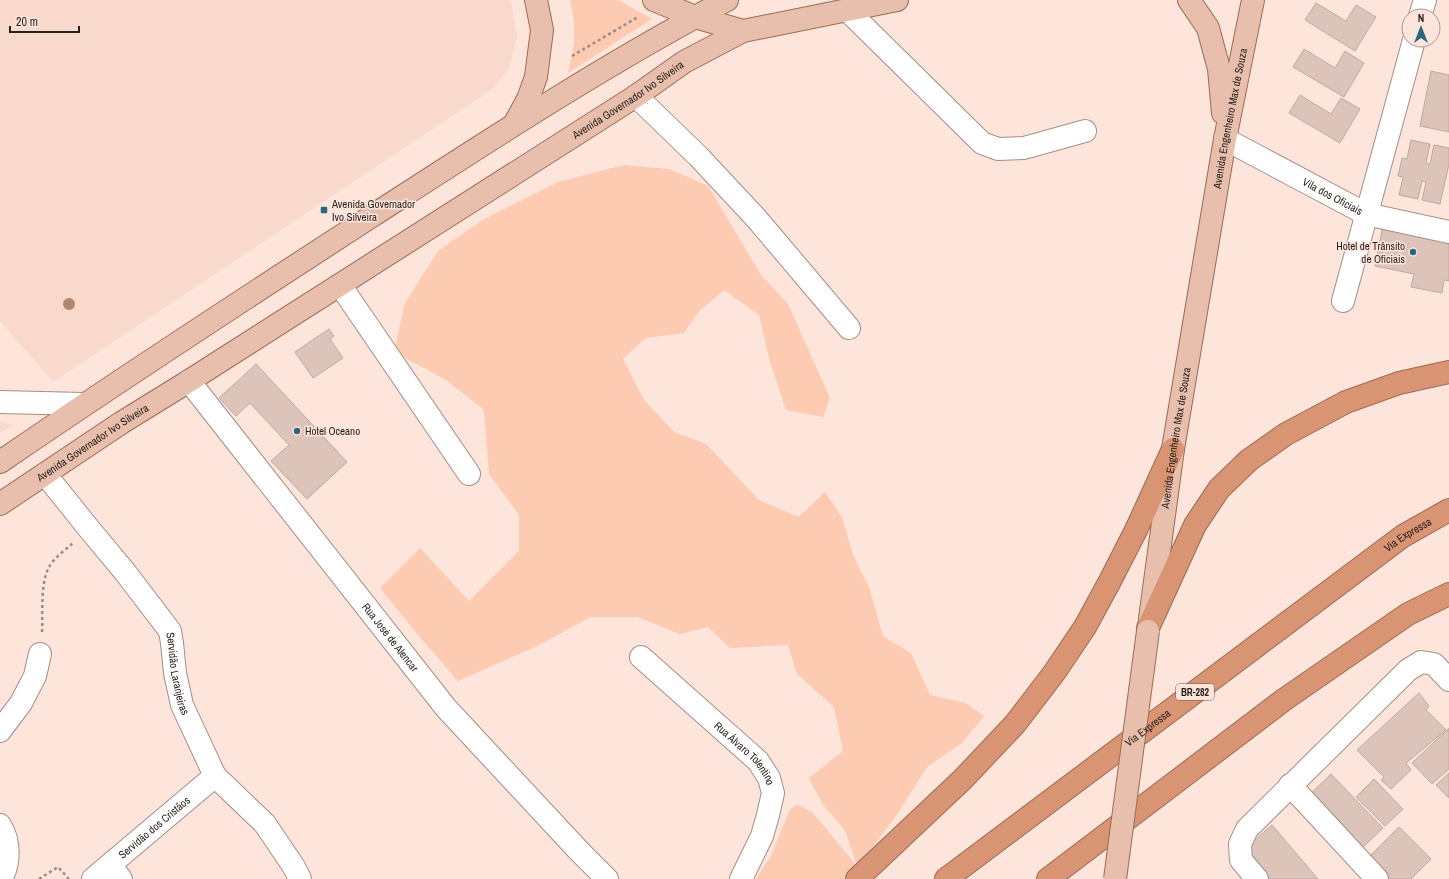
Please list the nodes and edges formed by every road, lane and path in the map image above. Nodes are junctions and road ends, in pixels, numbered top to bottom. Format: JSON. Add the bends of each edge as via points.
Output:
{"nodes":[{"id":1,"x":536,"y":0,"type":"edge"},
{"id":2,"x":727,"y":0,"type":"edge"},
{"id":3,"x":897,"y":0,"type":"edge"},
{"id":4,"x":1189,"y":0,"type":"edge"},
{"id":5,"x":1252,"y":0,"type":"edge"},
{"id":6,"x":648,"y":7,"type":"edge"},
{"id":7,"x":847,"y":10,"type":"junction"},
{"id":8,"x":695,"y":17,"type":"junction"},
{"id":9,"x":743,"y":31,"type":"junction"},
{"id":10,"x":1412,"y":48,"type":"edge"},
{"id":11,"x":572,"y":56,"type":"dead end"},
{"id":12,"x":636,"y":96,"type":"junction"},
{"id":13,"x":515,"y":123,"type":"junction"},
{"id":14,"x":1085,"y":131,"type":"dead end"},
{"id":15,"x":1225,"y":139,"type":"junction"},
{"id":16,"x":1366,"y":214,"type":"junction"},
{"id":17,"x":1449,"y":232,"type":"edge"},
{"id":18,"x":340,"y":285,"type":"junction"},
{"id":19,"x":1343,"y":302,"type":"dead end"},
{"id":20,"x":849,"y":328,"type":"dead end"},
{"id":21,"x":1449,"y":372,"type":"edge"},
{"id":22,"x":189,"y":381,"type":"junction"},
{"id":23,"x":0,"y":402,"type":"edge"},
{"id":24,"x":84,"y":404,"type":"junction"},
{"id":25,"x":1173,"y":449,"type":"junction"},
{"id":26,"x":0,"y":462,"type":"edge"},
{"id":27,"x":45,"y":474,"type":"junction"},
{"id":28,"x":469,"y":474,"type":"dead end"},
{"id":29,"x":0,"y":504,"type":"edge"},
{"id":30,"x":1449,"y":510,"type":"edge"},
{"id":31,"x":90,"y":530,"type":"junction"},
{"id":32,"x":1449,"y":594,"type":"edge"},
{"id":33,"x":1148,"y":630,"type":"junction"},
{"id":34,"x":40,"y":654,"type":"joint"},
{"id":35,"x":641,"y":657,"type":"dead end"},
{"id":36,"x":1449,"y":680,"type":"edge"},
{"id":37,"x":0,"y":731,"type":"edge"},
{"id":38,"x":1190,"y":772,"type":"junction"},
{"id":39,"x":215,"y":776,"type":"junction"},
{"id":40,"x":1290,"y":785,"type":"junction"},
{"id":41,"x":0,"y":825,"type":"edge"},
{"id":42,"x":115,"y":872,"type":"edge"},
{"id":43,"x":0,"y":879,"type":"edge"},
{"id":44,"x":39,"y":879,"type":"edge"},
{"id":45,"x":69,"y":879,"type":"edge"},
{"id":46,"x":93,"y":879,"type":"edge"},
{"id":47,"x":300,"y":879,"type":"edge"},
{"id":48,"x":607,"y":879,"type":"edge"},
{"id":49,"x":740,"y":879,"type":"edge"},
{"id":50,"x":857,"y":879,"type":"edge"},
{"id":51,"x":946,"y":879,"type":"edge"},
{"id":52,"x":1048,"y":879,"type":"edge"},
{"id":53,"x":1066,"y":879,"type":"edge"},
{"id":54,"x":1115,"y":879,"type":"edge"},
{"id":55,"x":1256,"y":879,"type":"edge"},
{"id":56,"x":1377,"y":879,"type":"edge"}],
"edges":[{"from":1,"to":13,"type":"main road","via":[[542,30],[536,77]]},
{"from":2,"to":8,"type":"main road"},
{"from":3,"to":7,"type":"main road","name":"Avenida Governador Ivo Silveira"},
{"from":4,"to":15,"type":"main road","via":[[1208,28],[1219,69]]},
{"from":5,"to":15,"type":"main road","name":"Avenida Engenheiro Max de Souza"},
{"from":6,"to":8,"type":"main road"},
{"from":6,"to":11,"type":"path"},
{"from":7,"to":9,"type":"main road","name":"Avenida Governador Ivo Silveira"},
{"from":7,"to":14,"type":"street","via":[[982,143],[998,149],[1024,148]]},
{"from":8,"to":9,"type":"main road"},
{"from":8,"to":13,"type":"main road"},
{"from":9,"to":12,"type":"main road","name":"Avenida Governador Ivo Silveira","via":[[684,62]]},
{"from":10,"to":16,"type":"street"},
{"from":12,"to":18,"type":"main road","name":"Avenida Governador Ivo Silveira"},
{"from":12,"to":20,"type":"street","via":[[699,157],[751,213]]},
{"from":13,"to":24,"type":"main road"},
{"from":15,"to":16,"type":"street","name":"Vila dos Oficiais"},
{"from":15,"to":25,"type":"main road","name":"Avenida Engenheiro Max de Souza"},
{"from":16,"to":17,"type":"street","name":"Vila dos Oficiais"},
{"from":16,"to":19,"type":"street"},
{"from":18,"to":22,"type":"main road","name":"Avenida Governador Ivo Silveira"},
{"from":18,"to":28,"type":"street"},
{"from":21,"to":33,"type":"highway","via":[[1399,383],[1346,402],[1286,434],[1249,460],[1219,488],[1195,525]]},
{"from":22,"to":27,"type":"main road","name":"Avenida Governador Ivo Silveira"},
{"from":22,"to":48,"type":"street","name":"Rua José de Alencar","via":[[446,708]]},
{"from":23,"to":24,"type":"street"},
{"from":24,"to":26,"type":"main road"},
{"from":25,"to":33,"type":"main road","name":"Avenida Engenheiro Max de Souza"},
{"from":25,"to":50,"type":"highway","via":[[1110,581],[1085,627],[1054,673],[1015,724],[963,779]]},
{"from":27,"to":29,"type":"main road","name":"Avenida Governador Ivo Silveira"},
{"from":27,"to":31,"type":"street","name":"Servidão Laranjeiras"},
{"from":30,"to":51,"type":"highway","name":"Via Expressa","number":"BR-282","via":[[1403,536]]},
{"from":31,"to":34,"type":"path","via":[[60,554],[49,568],[44,584]]},
{"from":31,"to":39,"type":"street","name":"Servidão Laranjeiras","via":[[170,631],[182,705]]},
{"from":32,"to":38,"type":"highway","via":[[1401,618],[1285,699]]},
{"from":33,"to":54,"type":"main road","name":"Avenida Engenheiro Max de Souza","bridge":true},
{"from":34,"to":37,"type":"street","via":[[35,676],[21,703]]},
{"from":35,"to":49,"type":"street","name":"Rua Álvaro Tolentino","via":[[758,761],[769,778],[773,793],[768,816],[762,836]]},
{"from":36,"to":40,"type":"street","via":[[1434,664],[1420,662],[1408,670]]},
{"from":38,"to":52,"type":"highway"},
{"from":38,"to":53,"type":"highway"},
{"from":39,"to":42,"type":"street","name":"Servidão dos Cristãos"},
{"from":39,"to":47,"type":"street","name":"Servidão Laranjeiras","via":[[265,824]]},
{"from":40,"to":55,"type":"street","via":[[1247,829],[1240,844],[1241,860]]},
{"from":40,"to":56,"type":"street"},
{"from":41,"to":43,"type":"street","via":[[7,845],[8,860]]},
{"from":42,"to":46,"type":"street","name":"Servidão dos Cristãos"},
{"from":44,"to":45,"type":"path","via":[[58,867]]}]}
